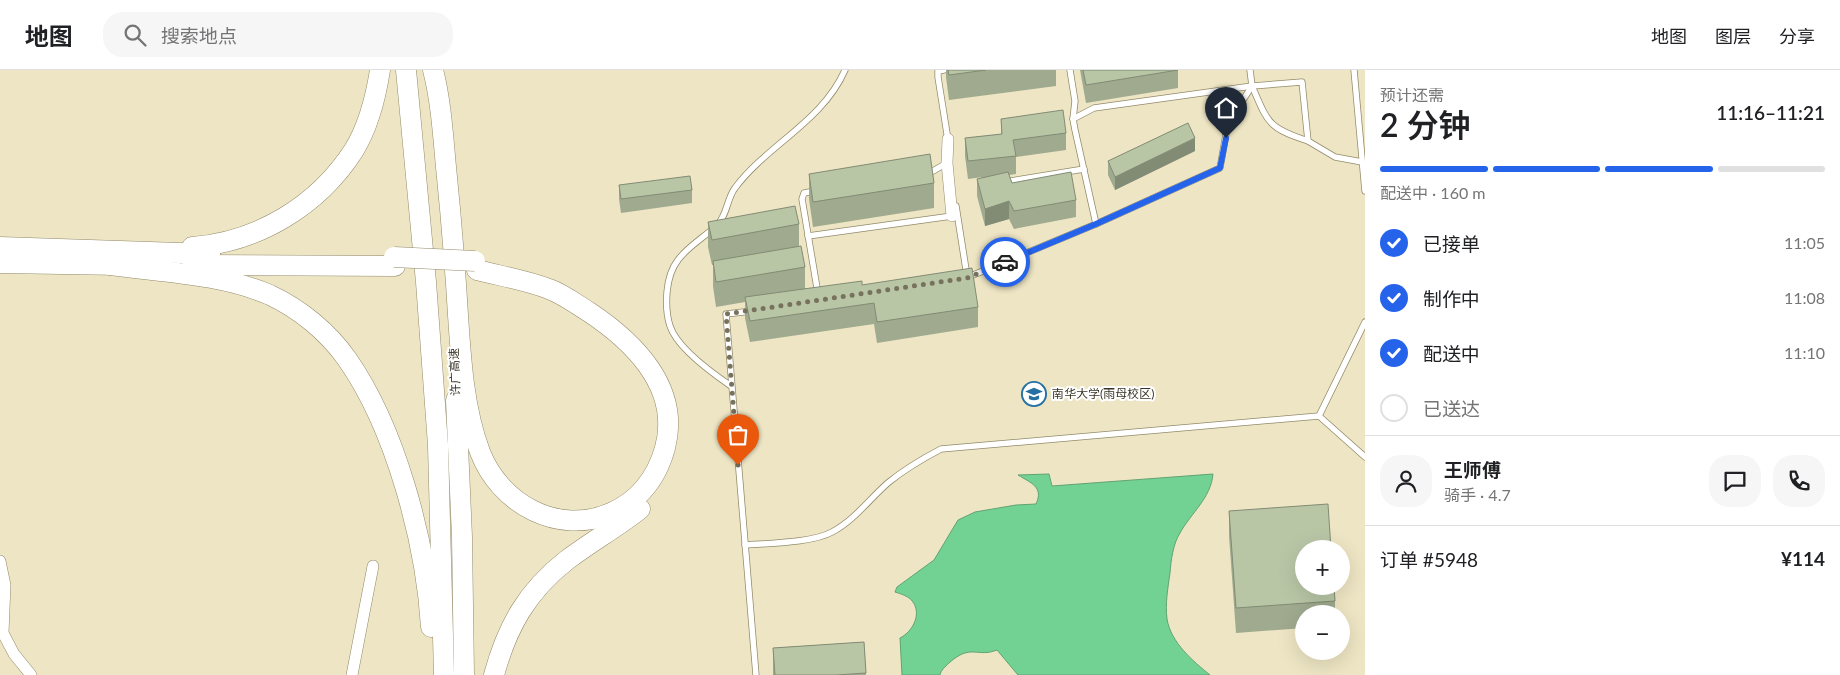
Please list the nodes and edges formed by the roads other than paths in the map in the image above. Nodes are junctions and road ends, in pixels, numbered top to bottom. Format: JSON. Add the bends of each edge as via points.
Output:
{"nodes":[{"id":1,"x":380,"y":70,"type":"edge"},
{"id":2,"x":406,"y":70,"type":"edge"},
{"id":3,"x":427,"y":70,"type":"edge"},
{"id":4,"x":433,"y":70,"type":"edge"},
{"id":5,"x":845,"y":70,"type":"edge"},
{"id":6,"x":944,"y":70,"type":"edge"},
{"id":7,"x":1070,"y":70,"type":"edge"},
{"id":8,"x":1250,"y":70,"type":"edge"},
{"id":9,"x":1354,"y":70,"type":"edge"},
{"id":10,"x":1252,"y":86,"type":"junction"},
{"id":11,"x":1073,"y":119,"type":"junction"},
{"id":12,"x":948,"y":139,"type":"junction"},
{"id":13,"x":1308,"y":141,"type":"junction"},
{"id":14,"x":1362,"y":162,"type":"junction"},
{"id":15,"x":947,"y":163,"type":"junction"},
{"id":16,"x":1084,"y":169,"type":"junction"},
{"id":17,"x":915,"y":174,"type":"edge"},
{"id":18,"x":1002,"y":182,"type":"edge"},
{"id":19,"x":822,"y":190,"type":"edge"},
{"id":20,"x":1365,"y":191,"type":"edge"},
{"id":21,"x":952,"y":216,"type":"joint"},
{"id":22,"x":1096,"y":224,"type":"junction"},
{"id":23,"x":808,"y":236,"type":"junction"},
{"id":24,"x":0,"y":247,"type":"edge"},
{"id":25,"x":133,"y":253,"type":"junction"},
{"id":26,"x":812,"y":257,"type":"junction"},
{"id":27,"x":803,"y":259,"type":"edge"},
{"id":28,"x":394,"y":262,"type":"junction"},
{"id":29,"x":0,"y":263,"type":"edge"},
{"id":30,"x":110,"y":265,"type":"junction"},
{"id":31,"x":476,"y":266,"type":"junction"},
{"id":32,"x":967,"y":278,"type":"junction"},
{"id":33,"x":959,"y":279,"type":"edge"},
{"id":34,"x":820,"y":300,"type":"edge"},
{"id":35,"x":764,"y":309,"type":"edge"},
{"id":36,"x":1365,"y":322,"type":"edge"},
{"id":37,"x":731,"y":386,"type":"junction"},
{"id":38,"x":1320,"y":416,"type":"junction"},
{"id":39,"x":1365,"y":458,"type":"edge"},
{"id":40,"x":745,"y":545,"type":"junction"},
{"id":41,"x":0,"y":560,"type":"edge"},
{"id":42,"x":373,"y":566,"type":"dead end"},
{"id":43,"x":31,"y":675,"type":"edge"},
{"id":44,"x":352,"y":675,"type":"edge"},
{"id":45,"x":434,"y":675,"type":"edge"},
{"id":46,"x":444,"y":675,"type":"edge"},
{"id":47,"x":464,"y":675,"type":"edge"},
{"id":48,"x":494,"y":675,"type":"edge"},
{"id":49,"x":756,"y":675,"type":"edge"}],
"edges":[{"from":1,"to":25,"type":"highway","via":[[368,118],[355,148],[316,196],[283,220],[244,236],[200,247]]},
{"from":2,"to":46,"type":"highway","name":"许广高速","via":[[438,445]]},
{"from":3,"to":47,"type":"highway","name":"许广高速","via":[[454,336]]},
{"from":4,"to":31,"type":"highway","via":[[444,140],[462,364],[471,422],[480,453],[492,478],[530,510],[573,522],[596,520],[616,511],[652,482],[661,463],[668,420],[657,378],[638,351],[609,325],[578,305],[549,289]]},
{"from":5,"to":37,"type":"lane","via":[[825,103],[733,189],[719,223],[688,249],[670,275],[665,308],[670,327],[691,353]]},
{"from":6,"to":12,"type":"lane","via":[[938,71],[938,77]]},
{"from":7,"to":11,"type":"lane","via":[[1075,101]]},
{"from":8,"to":10,"type":"lane"},
{"from":9,"to":14,"type":"lane"},
{"from":10,"to":11,"type":"lane","via":[[1094,108]]},
{"from":10,"to":13,"type":"lane","via":[[1267,119],[1276,129]]},
{"from":10,"to":13,"type":"lane","via":[[1302,82]]},
{"from":10,"to":22,"type":"lane","via":[[1228,123],[1220,168]]},
{"from":11,"to":16,"type":"lane"},
{"from":12,"to":15,"type":"street"},
{"from":12,"to":32,"type":"lane"},
{"from":13,"to":14,"type":"lane","via":[[1335,157]]},
{"from":14,"to":20,"type":"lane"},
{"from":15,"to":17,"type":"lane","via":[[933,172]]},
{"from":15,"to":21,"type":"street"},
{"from":16,"to":18,"type":"lane"},
{"from":16,"to":22,"type":"lane"},
{"from":19,"to":23,"type":"lane","via":[[804,193],[802,199]]},
{"from":21,"to":23,"type":"lane"},
{"from":22,"to":32,"type":"lane"},
{"from":23,"to":26,"type":"lane"},
{"from":24,"to":25,"type":"highway"},
{"from":25,"to":28,"type":"highway"},
{"from":26,"to":27,"type":"lane"},
{"from":26,"to":34,"type":"lane"},
{"from":28,"to":30,"type":"highway"},
{"from":28,"to":31,"type":"highway"},
{"from":29,"to":30,"type":"highway"},
{"from":30,"to":45,"type":"highway","via":[[223,280],[269,295],[300,312],[347,358],[377,414],[406,490],[420,541],[430,611]]},
{"from":31,"to":48,"type":"highway","via":[[538,276],[581,296],[615,319],[648,350],[663,371],[673,392],[677,416],[677,440],[664,480],[646,504],[567,561],[540,585],[515,618]]},
{"from":32,"to":33,"type":"lane"},
{"from":35,"to":37,"type":"lane","via":[[726,314]]},
{"from":36,"to":38,"type":"lane"},
{"from":37,"to":40,"type":"lane"},
{"from":38,"to":39,"type":"lane"},
{"from":38,"to":40,"type":"lane","via":[[940,449],[917,461],[888,483],[853,518],[831,533],[800,540]]},
{"from":40,"to":49,"type":"lane"},
{"from":41,"to":43,"type":"street","via":[[5,585],[2,633]]},
{"from":42,"to":44,"type":"street"}]}
